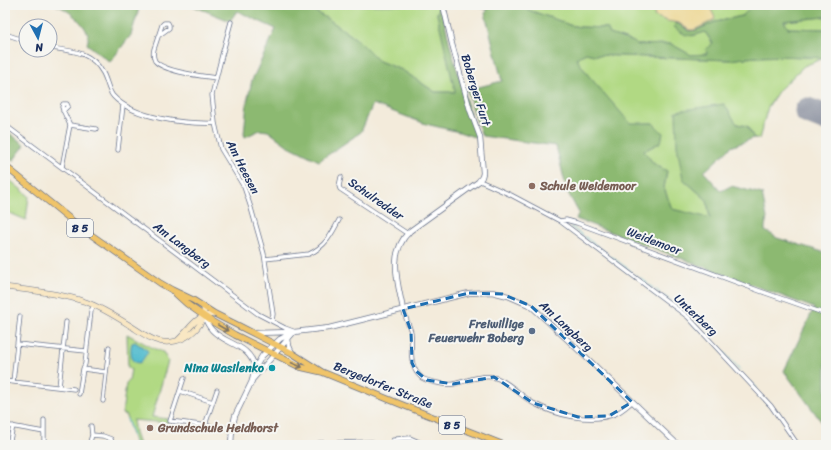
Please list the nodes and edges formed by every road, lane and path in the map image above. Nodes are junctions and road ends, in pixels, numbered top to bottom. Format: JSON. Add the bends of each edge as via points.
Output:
{"nodes":[{"id":1,"x":443,"y":5,"type":"edge"},
{"id":2,"x":231,"y":22,"type":"dead end"},
{"id":3,"x":5,"y":34,"type":"edge"},
{"id":4,"x":158,"y":36,"type":"dead end"},
{"id":5,"x":18,"y":38,"type":"edge"},
{"id":6,"x":58,"y":49,"type":"edge"},
{"id":7,"x":216,"y":78,"type":"junction"},
{"id":8,"x":123,"y":105,"type":"junction"},
{"id":9,"x":63,"y":111,"type":"dead end"},
{"id":10,"x":215,"y":123,"type":"junction"},
{"id":11,"x":5,"y":125,"type":"edge"},
{"id":12,"x":70,"y":125,"type":"junction"},
{"id":13,"x":96,"y":129,"type":"dead end"},
{"id":14,"x":118,"y":150,"type":"dead end"},
{"id":15,"x":5,"y":166,"type":"edge"},
{"id":16,"x":62,"y":167,"type":"junction"},
{"id":17,"x":340,"y":177,"type":"dead end"},
{"id":18,"x":480,"y":181,"type":"junction"},
{"id":19,"x":339,"y":220,"type":"dead end"},
{"id":20,"x":560,"y":221,"type":"junction"},
{"id":21,"x":408,"y":234,"type":"junction"},
{"id":22,"x":265,"y":259,"type":"junction"},
{"id":23,"x":5,"y":287,"type":"edge"},
{"id":24,"x":172,"y":290,"type":"junction"},
{"id":25,"x":94,"y":305,"type":"junction"},
{"id":26,"x":204,"y":307,"type":"junction"},
{"id":27,"x":403,"y":309,"type":"junction"},
{"id":28,"x":215,"y":314,"type":"junction"},
{"id":29,"x":826,"y":314,"type":"edge"},
{"id":30,"x":20,"y":316,"type":"dead end"},
{"id":31,"x":204,"y":316,"type":"junction"},
{"id":32,"x":66,"y":322,"type":"dead end"},
{"id":33,"x":272,"y":322,"type":"junction"},
{"id":34,"x":294,"y":332,"type":"junction"},
{"id":35,"x":253,"y":333,"type":"junction"},
{"id":36,"x":288,"y":338,"type":"junction"},
{"id":37,"x":17,"y":344,"type":"junction"},
{"id":38,"x":275,"y":344,"type":"junction"},
{"id":39,"x":109,"y":347,"type":"dead end"},
{"id":40,"x":280,"y":347,"type":"junction"},
{"id":41,"x":63,"y":349,"type":"junction"},
{"id":42,"x":86,"y":351,"type":"junction"},
{"id":43,"x":268,"y":351,"type":"junction"},
{"id":44,"x":292,"y":353,"type":"junction"},
{"id":45,"x":274,"y":354,"type":"junction"},
{"id":46,"x":255,"y":368,"type":"junction"},
{"id":47,"x":83,"y":369,"type":"junction"},
{"id":48,"x":106,"y":372,"type":"junction"},
{"id":49,"x":322,"y":372,"type":"junction"},
{"id":50,"x":184,"y":378,"type":"dead end"},
{"id":51,"x":5,"y":381,"type":"edge"},
{"id":52,"x":252,"y":381,"type":"junction"},
{"id":53,"x":13,"y":382,"type":"junction"},
{"id":54,"x":59,"y":387,"type":"junction"},
{"id":55,"x":74,"y":389,"type":"dead end"},
{"id":56,"x":217,"y":390,"type":"dead end"},
{"id":57,"x":180,"y":391,"type":"junction"},
{"id":58,"x":79,"y":394,"type":"dead end"},
{"id":59,"x":103,"y":401,"type":"dead end"},
{"id":60,"x":213,"y":402,"type":"junction"},
{"id":61,"x":632,"y":402,"type":"junction"},
{"id":62,"x":44,"y":420,"type":"dead end"},
{"id":63,"x":5,"y":425,"type":"edge"},
{"id":64,"x":13,"y":426,"type":"junction"},
{"id":65,"x":90,"y":426,"type":"dead end"},
{"id":66,"x":205,"y":426,"type":"junction"},
{"id":67,"x":232,"y":429,"type":"junction"},
{"id":68,"x":44,"y":432,"type":"junction"},
{"id":69,"x":92,"y":435,"type":"junction"},
{"id":70,"x":319,"y":443,"type":"dead end"},
{"id":71,"x":419,"y":443,"type":"edge"},
{"id":72,"x":334,"y":444,"type":"edge"},
{"id":73,"x":9,"y":445,"type":"edge"},
{"id":74,"x":44,"y":445,"type":"edge"},
{"id":75,"x":89,"y":445,"type":"edge"},
{"id":76,"x":113,"y":445,"type":"edge"},
{"id":77,"x":230,"y":445,"type":"edge"},
{"id":78,"x":373,"y":445,"type":"edge"},
{"id":79,"x":395,"y":445,"type":"edge"},
{"id":80,"x":426,"y":445,"type":"edge"},
{"id":81,"x":504,"y":445,"type":"edge"},
{"id":82,"x":678,"y":445,"type":"edge"},
{"id":83,"x":798,"y":445,"type":"edge"}],
"edges":[{"from":1,"to":18,"type":"street","name":"Boberger Furt","via":[[470,110],[480,137],[483,173]]},
{"from":2,"to":7,"type":"street","name":"Am Heesen"},
{"from":3,"to":5,"type":"street"},
{"from":4,"to":7,"type":"street","via":[[153,55],[159,64],[190,75]]},
{"from":6,"to":8,"type":"street","via":[[79,53],[91,59],[103,73],[112,95]]},
{"from":7,"to":10,"type":"street","name":"Am Heesen","via":[[212,95]]},
{"from":8,"to":10,"type":"street","via":[[173,121]]},
{"from":8,"to":14,"type":"street"},
{"from":9,"to":12,"type":"street"},
{"from":10,"to":22,"type":"street","name":"Am Heesen","via":[[219,145],[247,192]]},
{"from":11,"to":16,"type":"street","name":"Am Langberg"},
{"from":12,"to":13,"type":"street"},
{"from":12,"to":16,"type":"street"},
{"from":15,"to":24,"type":"main road","name":"Bergedorfer Straße","number":"B 5","via":[[80,227]]},
{"from":16,"to":33,"type":"street","name":"Am Langberg","via":[[244,304]]},
{"from":17,"to":21,"type":"street","name":"Schulredder","via":[[340,189]]},
{"from":18,"to":20,"type":"street","name":"Weidemoor"},
{"from":18,"to":21,"type":"street","name":"Schulredder"},
{"from":19,"to":22,"type":"street","via":[[326,242],[316,251]]},
{"from":20,"to":29,"type":"street","name":"Weidemoor","via":[[577,222]]},
{"from":20,"to":83,"type":"street","name":"Unterberg","via":[[688,317],[771,406]]},
{"from":21,"to":27,"type":"street","name":"Schulredder","via":[[399,247],[396,265]]},
{"from":22,"to":33,"type":"street","name":"Am Heesen"},
{"from":23,"to":25,"type":"main road","via":[[60,294]]},
{"from":24,"to":26,"type":"main road","name":"Bergedorfer Straße","number":"B 5"},
{"from":24,"to":31,"type":"main road","name":"Bergedorfer Straße","number":"B 5"},
{"from":25,"to":31,"type":"main road","via":[[152,339],[162,342],[174,341],[181,337],[197,319]]},
{"from":25,"to":42,"type":"street","via":[[91,310]]},
{"from":26,"to":28,"type":"main road","name":"Bergedorfer Straße","number":"B 5"},
{"from":26,"to":31,"type":"main road"},
{"from":27,"to":34,"type":"street","name":"Am Langberg","via":[[330,328]]},
{"from":27,"to":61,"type":"street","name":"Am Langberg","via":[[469,293],[492,292],[509,296],[530,306]]},
{"from":27,"to":61,"type":"street","via":[[410,331],[412,363],[422,378],[440,384],[453,384],[478,377],[494,377],[533,403],[557,413],[578,417],[609,416]]},
{"from":28,"to":31,"type":"main road"},
{"from":28,"to":35,"type":"main road","name":"Bergedorfer Straße","number":"B 5"},
{"from":30,"to":37,"type":"street"},
{"from":31,"to":43,"type":"main road","name":"Bergedorfer Straße","number":"B 5","one_way":true},
{"from":31,"to":46,"type":"street","via":[[208,326],[216,334],[245,351]]},
{"from":32,"to":41,"type":"street"},
{"from":33,"to":34,"type":"street","name":"Am Langberg"},
{"from":34,"to":35,"type":"street"},
{"from":34,"to":36,"type":"street"},
{"from":34,"to":38,"type":"street","name":"Am Langberg"},
{"from":35,"to":38,"type":"main road","name":"Bergedorfer Straße","number":"B 5"},
{"from":36,"to":40,"type":"street"},
{"from":36,"to":44,"type":"street"},
{"from":37,"to":41,"type":"street"},
{"from":37,"to":53,"type":"street"},
{"from":38,"to":40,"type":"main road","name":"Bergedorfer Straße","number":"B 5"},
{"from":38,"to":43,"type":"street","name":"Am Langberg"},
{"from":39,"to":48,"type":"street"},
{"from":40,"to":44,"type":"main road","name":"Bergedorfer Straße","number":"B 5"},
{"from":40,"to":45,"type":"street"},
{"from":41,"to":42,"type":"street"},
{"from":41,"to":54,"type":"street"},
{"from":42,"to":47,"type":"street"},
{"from":43,"to":45,"type":"main road","name":"Bergedorfer Straße","number":"B 5"},
{"from":43,"to":46,"type":"street","name":"Am Langberg"},
{"from":44,"to":49,"type":"main road","name":"Bergedorfer Straße","number":"B 5"},
{"from":45,"to":49,"type":"main road","name":"Bergedorfer Straße","number":"B 5","one_way":true,"via":[[300,367]]},
{"from":45,"to":52,"type":"street"},
{"from":46,"to":52,"type":"street"},
{"from":47,"to":48,"type":"street"},
{"from":47,"to":58,"type":"street"},
{"from":48,"to":59,"type":"street"},
{"from":49,"to":81,"type":"main road","name":"Bergedorfer Straße","number":"B 5"},
{"from":50,"to":57,"type":"street"},
{"from":51,"to":53,"type":"street"},
{"from":52,"to":67,"type":"street","via":[[235,416]]},
{"from":53,"to":54,"type":"street"},
{"from":54,"to":55,"type":"street"},
{"from":56,"to":60,"type":"street"},
{"from":57,"to":60,"type":"street"},
{"from":57,"to":66,"type":"street","via":[[170,421]]},
{"from":60,"to":66,"type":"street"},
{"from":61,"to":82,"type":"street","name":"Am Langberg"},
{"from":62,"to":68,"type":"street"},
{"from":63,"to":64,"type":"street"},
{"from":64,"to":68,"type":"street"},
{"from":64,"to":73,"type":"street"},
{"from":65,"to":69,"type":"street"},
{"from":66,"to":67,"type":"street"},
{"from":67,"to":77,"type":"street"},
{"from":68,"to":74,"type":"street"},
{"from":69,"to":75,"type":"street"},
{"from":69,"to":76,"type":"street","via":[[111,439]]},
{"from":70,"to":72,"type":"street"},
{"from":71,"to":79,"type":"street","via":[[410,438],[395,439]]},
{"from":71,"to":80,"type":"street"},
{"from":72,"to":78,"type":"street","via":[[372,442]]}]}
